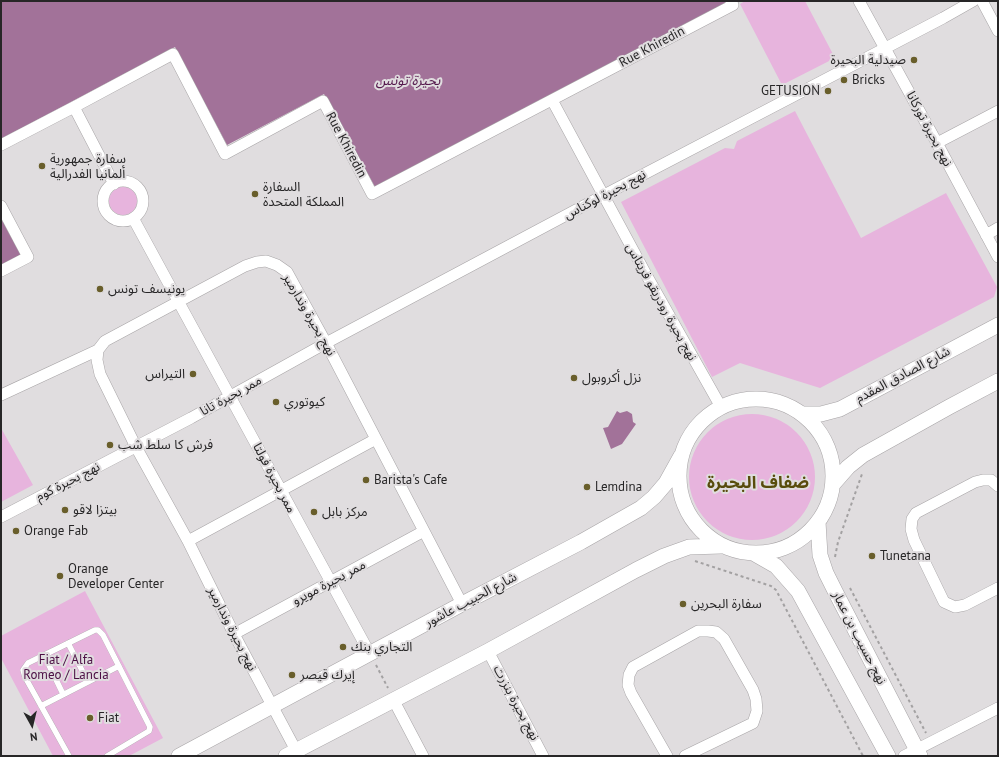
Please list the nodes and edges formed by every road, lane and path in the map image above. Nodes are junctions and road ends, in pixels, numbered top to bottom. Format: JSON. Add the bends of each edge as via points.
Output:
{"nodes":[{"id":1,"x":731,"y":1,"type":"edge"},
{"id":2,"x":859,"y":1,"type":"edge"},
{"id":3,"x":973,"y":1,"type":"edge"},
{"id":4,"x":982,"y":1,"type":"edge"},
{"id":5,"x":998,"y":31,"type":"edge"},
{"id":6,"x":886,"y":48,"type":"junction"},
{"id":7,"x":552,"y":100,"type":"junction"},
{"id":8,"x":74,"y":107,"type":"junction"},
{"id":9,"x":998,"y":111,"type":"edge"},
{"id":10,"x":937,"y":143,"type":"junction"},
{"id":11,"x":1,"y":145,"type":"edge"},
{"id":12,"x":114,"y":184,"type":"junction"},
{"id":13,"x":604,"y":195,"type":"junction"},
{"id":14,"x":1,"y":206,"type":"edge"},
{"id":15,"x":133,"y":218,"type":"junction"},
{"id":16,"x":998,"y":228,"type":"edge"},
{"id":17,"x":986,"y":235,"type":"junction"},
{"id":18,"x":998,"y":257,"type":"edge"},
{"id":19,"x":1,"y":271,"type":"edge"},
{"id":20,"x":178,"y":302,"type":"junction"},
{"id":21,"x":998,"y":325,"type":"edge"},
{"id":22,"x":326,"y":343,"type":"junction"},
{"id":23,"x":98,"y":350,"type":"junction"},
{"id":24,"x":998,"y":381,"type":"edge"},
{"id":25,"x":1,"y":395,"type":"edge"},
{"id":26,"x":230,"y":396,"type":"junction"},
{"id":27,"x":721,"y":407,"type":"junction"},
{"id":28,"x":804,"y":414,"type":"junction"},
{"id":29,"x":376,"y":439,"type":"junction"},
{"id":30,"x":136,"y":447,"type":"junction"},
{"id":31,"x":681,"y":456,"type":"junction"},
{"id":32,"x":864,"y":468,"type":"dead end"},
{"id":33,"x":834,"y":483,"type":"junction"},
{"id":34,"x":998,"y":486,"type":"edge"},
{"id":35,"x":281,"y":490,"type":"junction"},
{"id":36,"x":1,"y":517,"type":"edge"},
{"id":37,"x":818,"y":522,"type":"junction"},
{"id":38,"x":424,"y":531,"type":"junction"},
{"id":39,"x":188,"y":541,"type":"junction"},
{"id":40,"x":721,"y":546,"type":"junction"},
{"id":41,"x":755,"y":554,"type":"junction"},
{"id":42,"x":835,"y":559,"type":"dead end"},
{"id":43,"x":694,"y":561,"type":"dead end"},
{"id":44,"x":331,"y":582,"type":"junction"},
{"id":45,"x":850,"y":587,"type":"dead end"},
{"id":46,"x":998,"y":588,"type":"edge"},
{"id":47,"x":462,"y":604,"type":"junction"},
{"id":48,"x":234,"y":634,"type":"junction"},
{"id":49,"x":68,"y":643,"type":"junction"},
{"id":50,"x":488,"y":651,"type":"junction"},
{"id":51,"x":370,"y":654,"type":"junction"},
{"id":52,"x":44,"y":656,"type":"junction"},
{"id":53,"x":119,"y":666,"type":"junction"},
{"id":54,"x":88,"y":682,"type":"junction"},
{"id":55,"x":63,"y":694,"type":"junction"},
{"id":56,"x":394,"y":701,"type":"junction"},
{"id":57,"x":41,"y":706,"type":"junction"},
{"id":58,"x":272,"y":706,"type":"junction"},
{"id":59,"x":998,"y":708,"type":"edge"},
{"id":60,"x":931,"y":742,"type":"junction"},
{"id":61,"x":294,"y":754,"type":"edge"},
{"id":62,"x":914,"y":754,"type":"edge"},
{"id":63,"x":68,"y":756,"type":"edge"},
{"id":64,"x":107,"y":756,"type":"edge"},
{"id":65,"x":179,"y":756,"type":"edge"},
{"id":66,"x":423,"y":756,"type":"edge"},
{"id":67,"x":544,"y":756,"type":"edge"},
{"id":68,"x":667,"y":756,"type":"edge"},
{"id":69,"x":685,"y":756,"type":"edge"},
{"id":70,"x":863,"y":756,"type":"edge"},
{"id":71,"x":888,"y":756,"type":"edge"}],
"edges":[{"from":1,"to":7,"type":"street","name":"Rue Khiredin","via":[[733,5]]},
{"from":2,"to":6,"type":"street","name":"نهج بحيرة توركانا"},
{"from":3,"to":6,"type":"street","name":"نهج بحيرة لوكناس"},
{"from":4,"to":5,"type":"street"},
{"from":6,"to":10,"type":"street","name":"نهج بحيرة توركانا"},
{"from":6,"to":13,"type":"street","name":"نهج بحيرة لوكناس"},
{"from":7,"to":8,"type":"street","name":"Rue Khiredin","via":[[372,194],[323,101],[225,154],[173,54]]},
{"from":7,"to":13,"type":"street","name":"نهج بحيرة رودريقو فريتاس"},
{"from":8,"to":11,"type":"street","name":"Rue Khiredin"},
{"from":8,"to":12,"type":"street"},
{"from":9,"to":10,"type":"street"},
{"from":10,"to":17,"type":"street","name":"نهج بحيرة توركانا"},
{"from":12,"to":15,"type":"street","via":[[128,182],[140,190],[143,204]]},
{"from":12,"to":15,"type":"street","via":[[108,188],[103,199],[106,211],[110,216],[122,221]]},
{"from":13,"to":22,"type":"street","name":"نهج بحيرة لوكناس"},
{"from":13,"to":27,"type":"street","name":"نهج بحيرة رودريقو فريتاس"},
{"from":14,"to":19,"type":"street","via":[[28,257]]},
{"from":15,"to":20,"type":"street","name":"ممر بحيرة فولتا"},
{"from":16,"to":17,"type":"street"},
{"from":17,"to":18,"type":"street","name":"نهج بحيرة توركانا"},
{"from":20,"to":22,"type":"street","name":"نهج بحيرة وندارمير","via":[[245,266],[266,261],[278,265],[287,272]]},
{"from":20,"to":23,"type":"street","name":"نهج بحيرة وندارمير","via":[[105,341]]},
{"from":20,"to":26,"type":"street","name":"ممر بحيرة فولتا"},
{"from":21,"to":28,"type":"main road","name":"شارع الصادق المقدم","via":[[840,409],[821,414]]},
{"from":22,"to":26,"type":"street","name":"ممر بحيرة تانا"},
{"from":22,"to":29,"type":"street","name":"نهج بحيرة وندارمير"},
{"from":23,"to":25,"type":"street"},
{"from":23,"to":30,"type":"street","name":"نهج بحيرة وندارمير","via":[[96,360],[100,374]]},
{"from":24,"to":33,"type":"main road","via":[[863,455]]},
{"from":26,"to":30,"type":"street","name":"ممر بحيرة تانا"},
{"from":26,"to":35,"type":"street","name":"ممر بحيرة فولتا"},
{"from":27,"to":28,"type":"main road","via":[[749,398],[778,401]]},
{"from":27,"to":31,"type":"main road","name":"شارع الحبيب عاشور","via":[[696,427]]},
{"from":28,"to":33,"type":"main road","via":[[822,433],[832,457]]},
{"from":29,"to":35,"type":"street"},
{"from":29,"to":38,"type":"street","name":"نهج بحيرة وندارمير"},
{"from":30,"to":36,"type":"street","name":"نهج بحيرة كوم"},
{"from":30,"to":39,"type":"street","name":"نهج بحيرة وندارمير"},
{"from":31,"to":40,"type":"main road","via":[[678,477],[681,498],[690,517],[704,534]]},
{"from":31,"to":47,"type":"main road","name":"شارع الحبيب عاشور","via":[[666,483],[640,508]]},
{"from":32,"to":42,"type":"path","via":[[838,542]]},
{"from":33,"to":37,"type":"main road","via":[[824,514]]},
{"from":34,"to":46,"type":"street","via":[[991,480],[975,482],[916,513],[912,519],[911,529],[944,602],[955,607],[965,605]]},
{"from":35,"to":39,"type":"street"},
{"from":35,"to":44,"type":"street","name":"ممر بحيرة فولتا"},
{"from":37,"to":41,"type":"main road","via":[[807,536],[782,549]]},
{"from":37,"to":62,"type":"main road","name":"نهج حسيب بن عمار","via":[[820,555],[826,573]]},
{"from":38,"to":44,"type":"street","name":"ممر بحيرة مويرو"},
{"from":38,"to":47,"type":"street","name":"نهج بحيرة وندارمير"},
{"from":39,"to":48,"type":"street","name":"نهج بحيرة وندارمير"},
{"from":40,"to":41,"type":"main road"},
{"from":40,"to":50,"type":"main road","via":[[688,547],[664,556]]},
{"from":41,"to":71,"type":"main road","via":[[776,566],[798,591]]},
{"from":43,"to":70,"type":"path","via":[[771,586],[776,590]]},
{"from":44,"to":48,"type":"street","name":"ممر بحيرة مويرو"},
{"from":44,"to":51,"type":"street","name":"ممر بحيرة فولتا"},
{"from":45,"to":60,"type":"path"},
{"from":47,"to":51,"type":"main road","name":"شارع الحبيب عاشور"},
{"from":48,"to":58,"type":"street","name":"نهج بحيرة وندارمير"},
{"from":49,"to":52,"type":"lane"},
{"from":49,"to":53,"type":"lane","via":[[98,630]]},
{"from":49,"to":54,"type":"lane"},
{"from":50,"to":56,"type":"main road"},
{"from":50,"to":67,"type":"street","name":"نهج بحيرة بنزرت"},
{"from":51,"to":56,"type":"path"},
{"from":51,"to":58,"type":"main road","name":"شارع الحبيب عاشور"},
{"from":52,"to":55,"type":"lane"},
{"from":52,"to":57,"type":"lane","via":[[28,664],[23,670]]},
{"from":53,"to":54,"type":"lane"},
{"from":53,"to":64,"type":"lane","via":[[150,727],[149,731]]},
{"from":54,"to":55,"type":"lane"},
{"from":55,"to":57,"type":"lane"},
{"from":56,"to":61,"type":"main road"},
{"from":56,"to":66,"type":"street"},
{"from":57,"to":63,"type":"lane"},
{"from":58,"to":61,"type":"street","name":"نهج بحيرة وندارمير"},
{"from":58,"to":65,"type":"main road","name":"شارع الحبيب عاشور"},
{"from":59,"to":60,"type":"street"},
{"from":60,"to":62,"type":"street"},
{"from":68,"to":69,"type":"street","via":[[631,693],[628,685],[629,675],[633,667],[698,631],[716,632],[724,639],[754,690],[756,717],[753,723]]}]}
